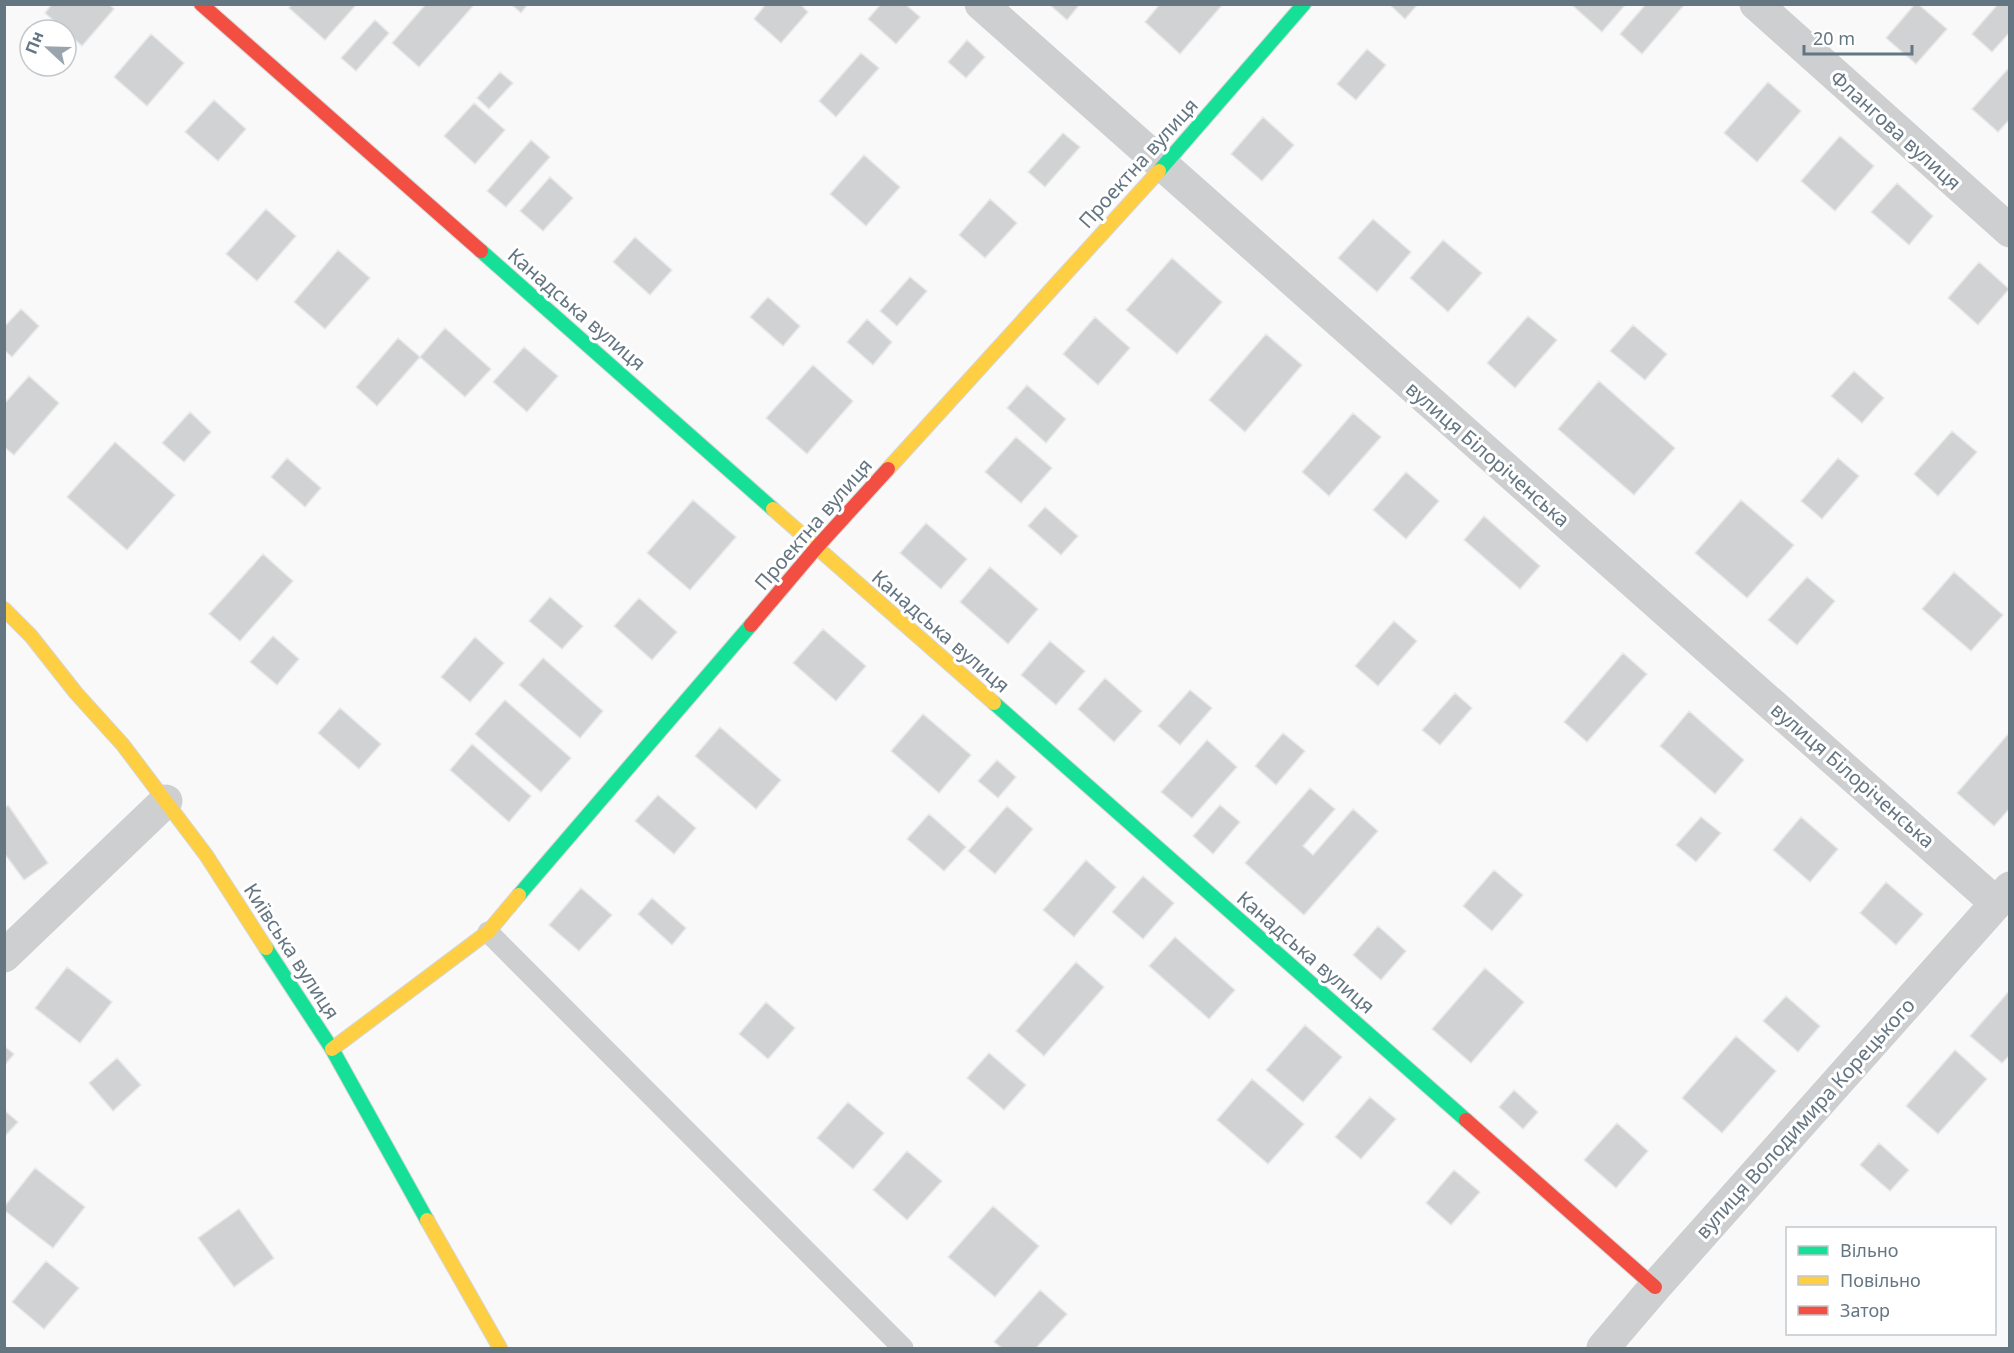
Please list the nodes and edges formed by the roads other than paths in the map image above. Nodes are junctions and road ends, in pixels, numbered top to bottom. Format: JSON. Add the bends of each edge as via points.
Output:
{"nodes":[{"id":1,"x":201,"y":4,"type":"edge"},
{"id":2,"x":981,"y":4,"type":"edge"},
{"id":3,"x":1304,"y":4,"type":"edge"},
{"id":4,"x":1756,"y":4,"type":"edge"},
{"id":5,"x":1163,"y":166,"type":"junction"},
{"id":6,"x":2010,"y":231,"type":"edge"},
{"id":7,"x":817,"y":547,"type":"junction"},
{"id":8,"x":4,"y":609,"type":"edge"},
{"id":9,"x":166,"y":801,"type":"junction"},
{"id":10,"x":2003,"y":895,"type":"edge"},
{"id":11,"x":488,"y":932,"type":"junction"},
{"id":12,"x":4,"y":956,"type":"edge"},
{"id":13,"x":332,"y":1049,"type":"junction"},
{"id":14,"x":1655,"y":1287,"type":"junction"},
{"id":15,"x":500,"y":1348,"type":"edge"},
{"id":16,"x":903,"y":1348,"type":"edge"},
{"id":17,"x":1603,"y":1348,"type":"edge"}],
"edges":[{"from":1,"to":7,"type":"main road","name":"Канадська вулиця"},
{"from":2,"to":5,"type":"street","name":"вулиця Білоріченська"},
{"from":3,"to":5,"type":"main road","name":"Проектна вулиця"},
{"from":4,"to":6,"type":"street","name":"Флангова вулиця"},
{"from":5,"to":7,"type":"main road","name":"Проектна вулиця"},
{"from":5,"to":10,"type":"street","name":"вулиця Білоріченська"},
{"from":7,"to":11,"type":"main road","name":"Проектна вулиця"},
{"from":7,"to":14,"type":"main road","name":"Канадська вулиця"},
{"from":8,"to":9,"type":"main road","name":"Київська вулиця","via":[[32,636]]},
{"from":9,"to":12,"type":"street"},
{"from":9,"to":13,"type":"main road","name":"Київська вулиця","via":[[206,855]]},
{"from":10,"to":14,"type":"street","name":"вулиця Володимира Корецького"},
{"from":11,"to":13,"type":"main road","name":"Проектна вулиця"},
{"from":11,"to":16,"type":"lane"},
{"from":13,"to":15,"type":"main road","name":"Київська вулиця"},
{"from":14,"to":17,"type":"street","name":"вулиця Володимира Корецького"}]}
